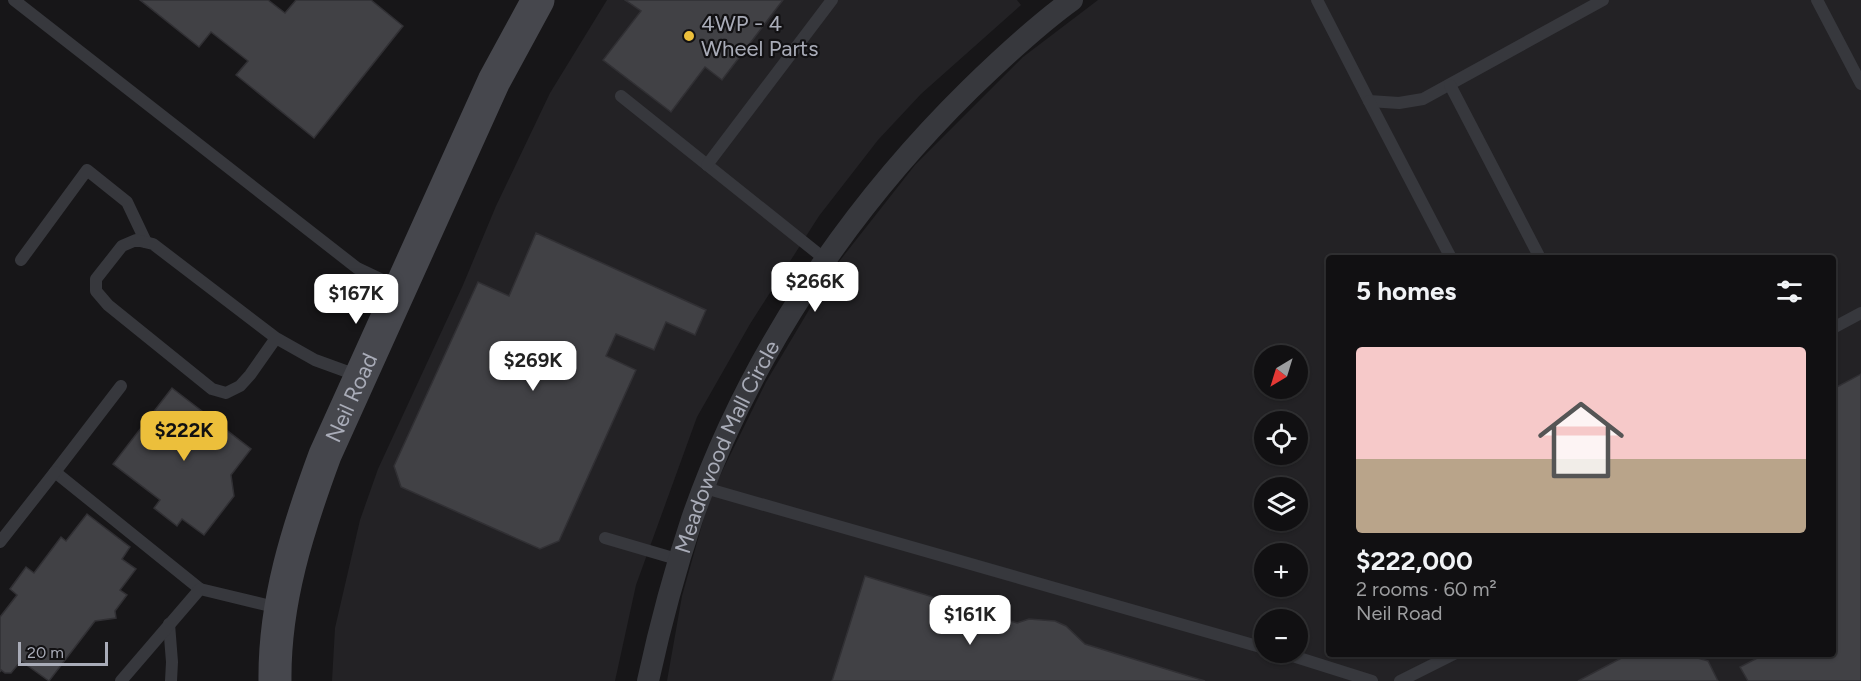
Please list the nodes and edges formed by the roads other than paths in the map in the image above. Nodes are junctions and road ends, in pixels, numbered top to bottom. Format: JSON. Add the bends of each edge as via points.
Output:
{"nodes":[{"id":1,"x":14,"y":0,"type":"edge"},
{"id":2,"x":538,"y":0,"type":"edge"},
{"id":3,"x":832,"y":0,"type":"edge"},
{"id":4,"x":1072,"y":0,"type":"edge"},
{"id":5,"x":1317,"y":0,"type":"edge"},
{"id":6,"x":1603,"y":0,"type":"edge"},
{"id":7,"x":1817,"y":0,"type":"edge"},
{"id":8,"x":1861,"y":84,"type":"edge"},
{"id":9,"x":1450,"y":85,"type":"junction"},
{"id":10,"x":621,"y":96,"type":"dead end"},
{"id":11,"x":1369,"y":101,"type":"junction"},
{"id":12,"x":707,"y":165,"type":"junction"},
{"id":13,"x":146,"y":242,"type":"junction"},
{"id":14,"x":1449,"y":255,"type":"edge"},
{"id":15,"x":1538,"y":255,"type":"edge"},
{"id":16,"x":21,"y":260,"type":"dead end"},
{"id":17,"x":826,"y":260,"type":"junction"},
{"id":18,"x":400,"y":289,"type":"junction"},
{"id":19,"x":1861,"y":313,"type":"edge"},
{"id":20,"x":1836,"y":326,"type":"edge"},
{"id":21,"x":276,"y":338,"type":"junction"},
{"id":22,"x":360,"y":377,"type":"junction"},
{"id":23,"x":121,"y":386,"type":"dead end"},
{"id":24,"x":55,"y":472,"type":"junction"},
{"id":25,"x":705,"y":488,"type":"junction"},
{"id":26,"x":605,"y":538,"type":"dead end"},
{"id":27,"x":0,"y":542,"type":"edge"},
{"id":28,"x":680,"y":560,"type":"junction"},
{"id":29,"x":200,"y":588,"type":"junction"},
{"id":30,"x":281,"y":608,"type":"junction"},
{"id":31,"x":169,"y":624,"type":"junction"},
{"id":32,"x":1254,"y":645,"type":"edge"},
{"id":33,"x":1448,"y":657,"type":"edge"},
{"id":34,"x":1308,"y":661,"type":"edge"},
{"id":35,"x":121,"y":681,"type":"edge"},
{"id":36,"x":171,"y":681,"type":"edge"},
{"id":37,"x":275,"y":681,"type":"edge"},
{"id":38,"x":648,"y":681,"type":"edge"},
{"id":39,"x":1372,"y":681,"type":"edge"},
{"id":40,"x":1400,"y":681,"type":"edge"}],
"edges":[{"from":1,"to":18,"type":"lane","via":[[357,268]]},
{"from":2,"to":18,"type":"street","name":"Neil Road","via":[[494,81]]},
{"from":3,"to":12,"type":"lane"},
{"from":4,"to":17,"type":"street","name":"Meadowood Mall Circle","via":[[1000,59],[936,122],[877,190]]},
{"from":5,"to":11,"type":"lane"},
{"from":6,"to":9,"type":"lane"},
{"from":7,"to":8,"type":"lane"},
{"from":9,"to":11,"type":"lane","via":[[1423,99],[1400,103]]},
{"from":9,"to":15,"type":"lane"},
{"from":10,"to":12,"type":"lane"},
{"from":11,"to":14,"type":"lane"},
{"from":12,"to":17,"type":"lane"},
{"from":13,"to":16,"type":"lane","via":[[128,202],[87,170]]},
{"from":13,"to":21,"type":"lane"},
{"from":13,"to":21,"type":"lane","via":[[136,240],[122,246],[96,279],[96,291],[212,389],[226,393],[240,386]]},
{"from":17,"to":25,"type":"street","name":"Meadowood Mall Circle","via":[[768,352]]},
{"from":18,"to":22,"type":"street","name":"Neil Road"},
{"from":19,"to":20,"type":"lane"},
{"from":21,"to":22,"type":"lane","via":[[315,360]]},
{"from":22,"to":30,"type":"street","name":"Neil Road","via":[[306,505]]},
{"from":23,"to":24,"type":"lane"},
{"from":24,"to":27,"type":"lane"},
{"from":24,"to":29,"type":"lane"},
{"from":25,"to":28,"type":"street","name":"Meadowood Mall Circle"},
{"from":25,"to":32,"type":"lane"},
{"from":26,"to":28,"type":"lane"},
{"from":28,"to":38,"type":"street","name":"Meadowood Mall Circle"},
{"from":29,"to":30,"type":"lane"},
{"from":29,"to":31,"type":"lane"},
{"from":30,"to":37,"type":"street","name":"Neil Road"},
{"from":31,"to":35,"type":"lane"},
{"from":31,"to":36,"type":"lane"},
{"from":33,"to":40,"type":"lane"},
{"from":34,"to":39,"type":"lane"}]}
